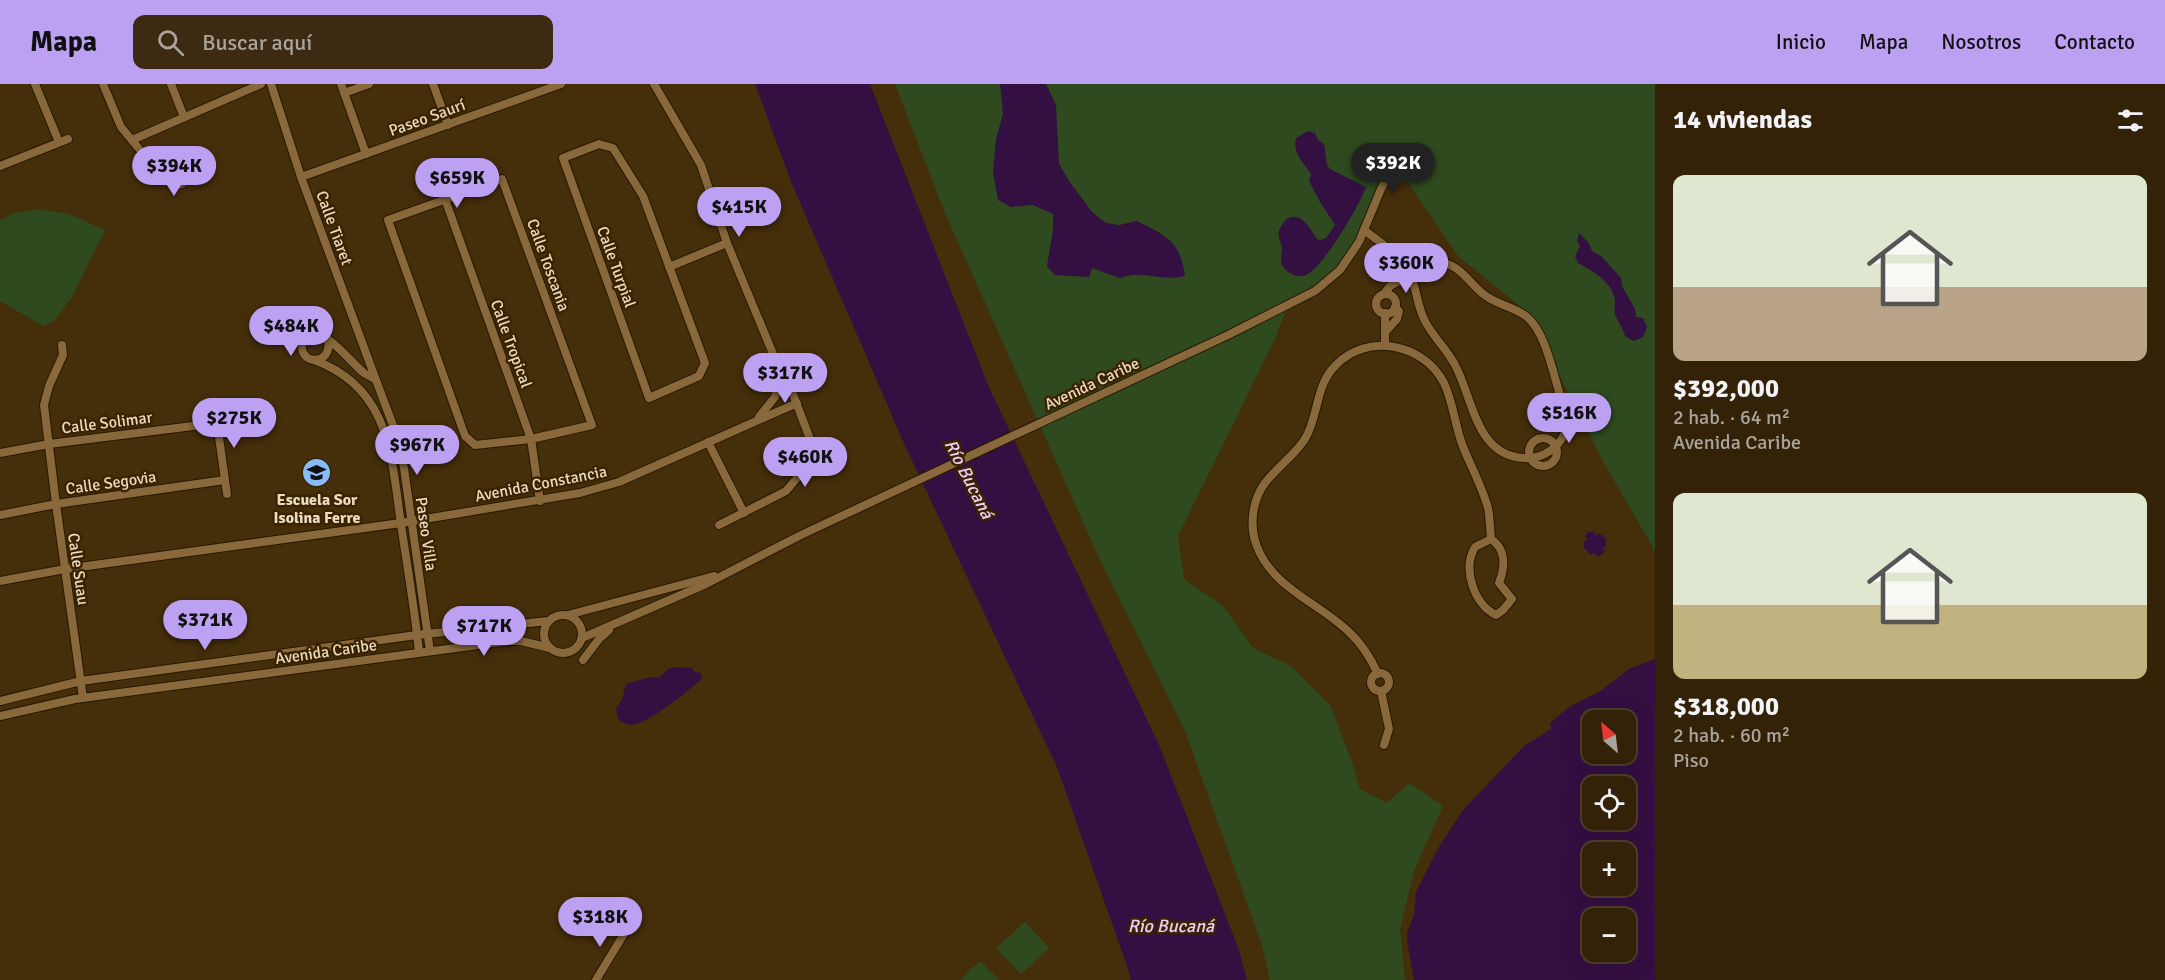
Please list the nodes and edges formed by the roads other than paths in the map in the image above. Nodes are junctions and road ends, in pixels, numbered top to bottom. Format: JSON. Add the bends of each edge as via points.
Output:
{"nodes":[{"id":1,"x":35,"y":84,"type":"edge"},
{"id":2,"x":103,"y":84,"type":"edge"},
{"id":3,"x":171,"y":84,"type":"edge"},
{"id":4,"x":261,"y":84,"type":"edge"},
{"id":5,"x":271,"y":84,"type":"edge"},
{"id":6,"x":341,"y":84,"type":"edge"},
{"id":7,"x":369,"y":84,"type":"edge"},
{"id":8,"x":433,"y":84,"type":"edge"},
{"id":9,"x":528,"y":84,"type":"edge"},
{"id":10,"x":561,"y":84,"type":"edge"},
{"id":11,"x":654,"y":84,"type":"edge"},
{"id":12,"x":344,"y":93,"type":"junction"},
{"id":13,"x":532,"y":94,"type":"junction"},
{"id":14,"x":184,"y":117,"type":"junction"},
{"id":15,"x":448,"y":125,"type":"junction"},
{"id":16,"x":68,"y":139,"type":"dead end"},
{"id":17,"x":132,"y":140,"type":"junction"},
{"id":18,"x":59,"y":142,"type":"junction"},
{"id":19,"x":1403,"y":149,"type":"dead end"},
{"id":20,"x":366,"y":154,"type":"junction"},
{"id":21,"x":0,"y":165,"type":"edge"},
{"id":22,"x":168,"y":171,"type":"dead end"},
{"id":23,"x":301,"y":177,"type":"junction"},
{"id":24,"x":445,"y":199,"type":"junction"},
{"id":25,"x":1364,"y":230,"type":"junction"},
{"id":26,"x":727,"y":243,"type":"junction"},
{"id":27,"x":669,"y":267,"type":"junction"},
{"id":28,"x":1410,"y":275,"type":"junction"},
{"id":29,"x":1384,"y":294,"type":"junction"},
{"id":30,"x":1395,"y":307,"type":"junction"},
{"id":31,"x":1386,"y":313,"type":"junction"},
{"id":32,"x":1385,"y":332,"type":"junction"},
{"id":33,"x":328,"y":341,"type":"junction"},
{"id":34,"x":62,"y":345,"type":"dead end"},
{"id":35,"x":363,"y":345,"type":"junction"},
{"id":36,"x":1385,"y":345,"type":"junction"},
{"id":37,"x":349,"y":358,"type":"junction"},
{"id":38,"x":314,"y":360,"type":"junction"},
{"id":39,"x":781,"y":373,"type":"junction"},
{"id":40,"x":376,"y":380,"type":"junction"},
{"id":41,"x":797,"y":403,"type":"junction"},
{"id":42,"x":215,"y":409,"type":"dead end"},
{"id":43,"x":758,"y":419,"type":"junction"},
{"id":44,"x":217,"y":423,"type":"junction"},
{"id":45,"x":531,"y":439,"type":"junction"},
{"id":46,"x":708,"y":442,"type":"junction"},
{"id":47,"x":49,"y":444,"type":"junction"},
{"id":48,"x":1557,"y":446,"type":"junction"},
{"id":49,"x":0,"y":453,"type":"edge"},
{"id":50,"x":1530,"y":458,"type":"junction"},
{"id":51,"x":225,"y":480,"type":"junction"},
{"id":52,"x":227,"y":494,"type":"dead end"},
{"id":53,"x":540,"y":501,"type":"junction"},
{"id":54,"x":56,"y":504,"type":"junction"},
{"id":55,"x":744,"y":513,"type":"junction"},
{"id":56,"x":0,"y":515,"type":"edge"},
{"id":57,"x":411,"y":521,"type":"junction"},
{"id":58,"x":401,"y":523,"type":"junction"},
{"id":59,"x":719,"y":525,"type":"dead end"},
{"id":60,"x":1491,"y":539,"type":"junction"},
{"id":61,"x":65,"y":569,"type":"junction"},
{"id":62,"x":727,"y":573,"type":"junction"},
{"id":63,"x":0,"y":581,"type":"edge"},
{"id":64,"x":568,"y":615,"type":"junction"},
{"id":65,"x":548,"y":621,"type":"junction"},
{"id":66,"x":615,"y":625,"type":"junction"},
{"id":67,"x":428,"y":634,"type":"junction"},
{"id":68,"x":417,"y":635,"type":"junction"},
{"id":69,"x":582,"y":638,"type":"junction"},
{"id":70,"x":550,"y":648,"type":"junction"},
{"id":71,"x":430,"y":651,"type":"junction"},
{"id":72,"x":419,"y":652,"type":"junction"},
{"id":73,"x":583,"y":660,"type":"dead end"},
{"id":74,"x":1378,"y":674,"type":"junction"},
{"id":75,"x":81,"y":681,"type":"junction"},
{"id":76,"x":1381,"y":691,"type":"junction"},
{"id":77,"x":83,"y":698,"type":"junction"},
{"id":78,"x":0,"y":701,"type":"edge"},
{"id":79,"x":0,"y":716,"type":"edge"},
{"id":80,"x":1384,"y":745,"type":"dead end"},
{"id":81,"x":627,"y":929,"type":"dead end"},
{"id":82,"x":596,"y":980,"type":"edge"}],
"edges":[{"from":1,"to":18,"type":"street"},
{"from":2,"to":17,"type":"street","via":[[121,127]]},
{"from":3,"to":14,"type":"street"},
{"from":4,"to":14,"type":"street"},
{"from":5,"to":23,"type":"street","name":"Calle Tiaret"},
{"from":6,"to":12,"type":"street"},
{"from":7,"to":12,"type":"street"},
{"from":8,"to":15,"type":"street"},
{"from":9,"to":13,"type":"street"},
{"from":10,"to":13,"type":"street","name":"Paseo Saurí"},
{"from":11,"to":26,"type":"street","via":[[701,165]]},
{"from":12,"to":20,"type":"street"},
{"from":13,"to":15,"type":"street","name":"Paseo Saurí"},
{"from":14,"to":17,"type":"street"},
{"from":15,"to":20,"type":"street","name":"Paseo Saurí"},
{"from":16,"to":18,"type":"street"},
{"from":17,"to":22,"type":"street","via":[[145,156]]},
{"from":18,"to":21,"type":"street"},
{"from":19,"to":25,"type":"street","name":"Avenida Caribe"},
{"from":20,"to":23,"type":"street","name":"Paseo Saurí"},
{"from":23,"to":35,"type":"street","name":"Calle Tiaret"},
{"from":24,"to":45,"type":"street","name":"Calle Tropical"},
{"from":24,"to":45,"type":"street","name":"Calle Toscania","via":[[388,220],[454,407],[465,436],[474,445]]},
{"from":24,"to":45,"type":"street","name":"Calle Toscania","via":[[502,179],[592,425]]},
{"from":25,"to":28,"type":"street","via":[[1384,245]]},
{"from":25,"to":62,"type":"street","name":"Avenida Caribe","via":[[1340,270],[1315,291]]},
{"from":26,"to":27,"type":"street"},
{"from":26,"to":39,"type":"street"},
{"from":27,"to":27,"type":"street","name":"Calle Turpial","via":[[705,363],[699,376],[649,398],[563,158],[599,144],[613,148],[643,196]]},
{"from":28,"to":29,"type":"street"},
{"from":28,"to":48,"type":"street","via":[[1438,262],[1446,263],[1458,269],[1486,296],[1533,323],[1542,339],[1566,414],[1565,433]]},
{"from":28,"to":50,"type":"street","via":[[1423,318],[1455,363],[1483,432],[1501,452]]},
{"from":29,"to":30,"type":"street","via":[[1393,296]]},
{"from":29,"to":31,"type":"street","via":[[1377,305]]},
{"from":30,"to":31,"type":"street"},
{"from":30,"to":32,"type":"street","via":[[1398,316]]},
{"from":31,"to":32,"type":"street"},
{"from":32,"to":36,"type":"street"},
{"from":33,"to":37,"type":"street"},
{"from":33,"to":38,"type":"street","via":[[326,355]]},
{"from":33,"to":38,"type":"street","via":[[317,333],[304,338],[303,352]]},
{"from":34,"to":47,"type":"street","name":"Calle Suau","via":[[63,355],[44,405]]},
{"from":35,"to":37,"type":"street","via":[[358,355]]},
{"from":35,"to":40,"type":"street","name":"Calle Tiaret"},
{"from":36,"to":60,"type":"street","via":[[1424,359],[1445,386],[1459,437],[1488,509]]},
{"from":36,"to":74,"type":"street","via":[[1352,353],[1329,372],[1306,438],[1265,483],[1256,501],[1252,525],[1256,546],[1277,578],[1350,633]]},
{"from":37,"to":40,"type":"street"},
{"from":38,"to":58,"type":"street","name":"Paseo Villa","via":[[349,379],[375,410],[393,465]]},
{"from":39,"to":41,"type":"street"},
{"from":39,"to":43,"type":"street","via":[[775,397]]},
{"from":40,"to":57,"type":"street","name":"Paseo Villa","via":[[397,436]]},
{"from":41,"to":43,"type":"street","name":"Avenida Constancia"},
{"from":41,"to":55,"type":"street","via":[[810,439],[801,472],[786,491]]},
{"from":42,"to":44,"type":"street"},
{"from":43,"to":46,"type":"street","name":"Avenida Constancia"},
{"from":44,"to":47,"type":"street","name":"Calle Solimar"},
{"from":44,"to":51,"type":"street"},
{"from":45,"to":53,"type":"street","name":"Calle Tropical"},
{"from":46,"to":53,"type":"street","name":"Avenida Constancia","via":[[619,482]]},
{"from":46,"to":55,"type":"street"},
{"from":47,"to":49,"type":"street","name":"Calle Solimar"},
{"from":47,"to":54,"type":"street","name":"Calle Suau"},
{"from":48,"to":50,"type":"street"},
{"from":48,"to":50,"type":"street","via":[[1550,439],[1535,440]]},
{"from":48,"to":50,"type":"street","via":[[1558,455],[1548,466],[1539,466]]},
{"from":51,"to":52,"type":"street"},
{"from":51,"to":54,"type":"street","name":"Calle Segovia"},
{"from":53,"to":57,"type":"street","name":"Avenida Constancia"},
{"from":54,"to":56,"type":"street","name":"Calle Segovia"},
{"from":54,"to":61,"type":"street","name":"Calle Suau"},
{"from":55,"to":59,"type":"street"},
{"from":57,"to":58,"type":"street","name":"Avenida Constancia"},
{"from":57,"to":67,"type":"street","name":"Paseo Villa"},
{"from":58,"to":61,"type":"street","name":"Avenida Constancia"},
{"from":58,"to":68,"type":"street","name":"Paseo Villa"},
{"from":60,"to":60,"type":"street","via":[[1472,552],[1470,575],[1476,594],[1496,615],[1512,599],[1499,583],[1504,560],[1499,546]]},
{"from":61,"to":63,"type":"street","name":"Avenida Constancia"},
{"from":61,"to":75,"type":"street","name":"Calle Suau"},
{"from":62,"to":64,"type":"street","name":"Avenida Caribe"},
{"from":62,"to":66,"type":"street","name":"Avenida Caribe"},
{"from":64,"to":65,"type":"street","via":[[557,615]]},
{"from":64,"to":69,"type":"street","via":[[581,626]]},
{"from":65,"to":67,"type":"street","name":"Avenida Caribe"},
{"from":65,"to":70,"type":"street","via":[[543,632]]},
{"from":66,"to":69,"type":"street","name":"Avenida Caribe"},
{"from":66,"to":73,"type":"street"},
{"from":67,"to":68,"type":"street","name":"Avenida Caribe"},
{"from":67,"to":71,"type":"street","name":"Paseo Villa"},
{"from":68,"to":72,"type":"street","name":"Paseo Villa"},
{"from":68,"to":75,"type":"street","name":"Avenida Caribe"},
{"from":69,"to":70,"type":"street","via":[[570,651]]},
{"from":70,"to":71,"type":"street","name":"Avenida Caribe","via":[[508,641]]},
{"from":71,"to":72,"type":"street","name":"Avenida Caribe"},
{"from":72,"to":77,"type":"street","name":"Avenida Caribe"},
{"from":74,"to":76,"type":"street","via":[[1371,682],[1375,690]]},
{"from":74,"to":76,"type":"street","via":[[1389,681]]},
{"from":75,"to":77,"type":"street","name":"Calle Suau"},
{"from":75,"to":78,"type":"street","name":"Avenida Caribe"},
{"from":76,"to":80,"type":"street","via":[[1389,729]]},
{"from":77,"to":79,"type":"street","name":"Avenida Caribe"},
{"from":81,"to":82,"type":"street"}]}
